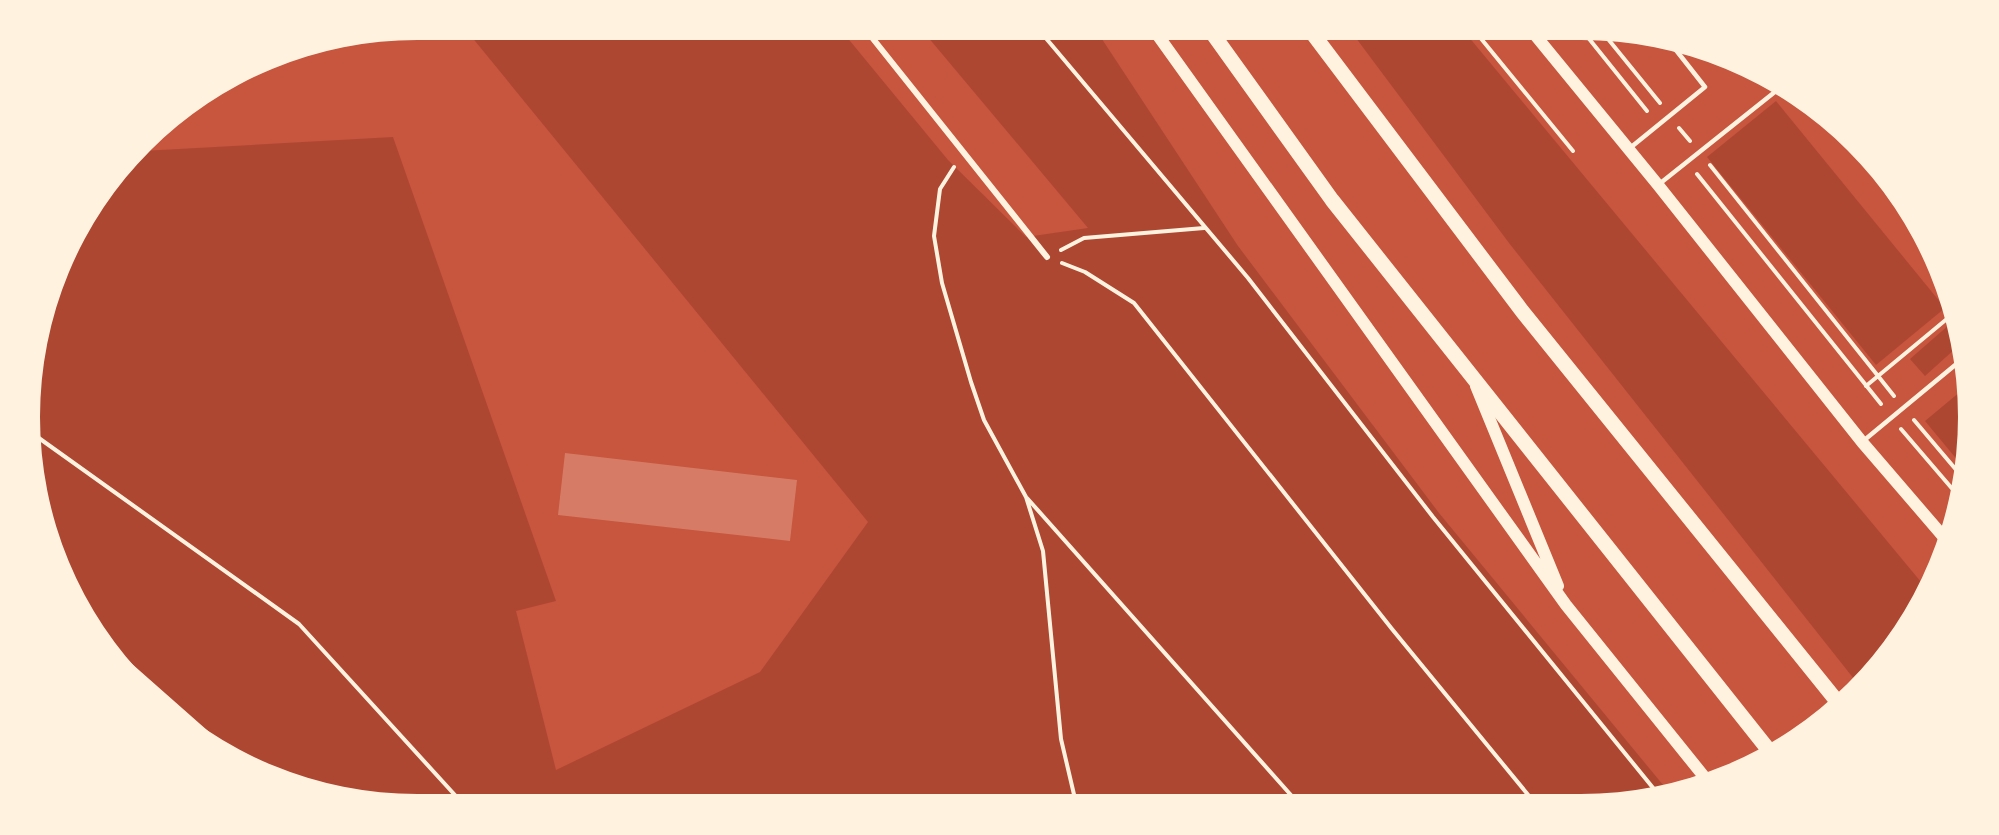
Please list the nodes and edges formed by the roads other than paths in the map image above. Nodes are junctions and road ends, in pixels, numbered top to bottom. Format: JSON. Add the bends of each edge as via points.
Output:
{"nodes":[{"id":1,"x":874,"y":40,"type":"edge"},
{"id":2,"x":1161,"y":40,"type":"edge"},
{"id":3,"x":1217,"y":40,"type":"edge"},
{"id":4,"x":1318,"y":40,"type":"edge"},
{"id":5,"x":1539,"y":40,"type":"edge"},
{"id":6,"x":1678,"y":53,"type":"edge"},
{"id":7,"x":1773,"y":93,"type":"edge"},
{"id":8,"x":1628,"y":150,"type":"junction"},
{"id":9,"x":1658,"y":185,"type":"junction"},
{"id":10,"x":1047,"y":257,"type":"road end"},
{"id":11,"x":1955,"y":366,"type":"edge"},
{"id":12,"x":1471,"y":374,"type":"junction"},
{"id":13,"x":1862,"y":442,"type":"junction"},
{"id":14,"x":1940,"y":533,"type":"edge"},
{"id":15,"x":1566,"y":605,"type":"junction"},
{"id":16,"x":1834,"y":697,"type":"edge"},
{"id":17,"x":1766,"y":746,"type":"edge"},
{"id":18,"x":1702,"y":774,"type":"edge"}],
"edges":[{"from":1,"to":10,"type":"street"},
{"from":2,"to":15,"type":"main road"},
{"from":3,"to":12,"type":"main road","via":[[1332,200]]},
{"from":4,"to":16,"type":"main road","via":[[1522,311]]},
{"from":5,"to":8,"type":"main road"},
{"from":6,"to":8,"type":"lane","via":[[1706,87]]},
{"from":7,"to":9,"type":"lane"},
{"from":8,"to":9,"type":"main road"},
{"from":9,"to":13,"type":"main road"},
{"from":11,"to":13,"type":"lane"},
{"from":12,"to":15,"type":"main road"},
{"from":12,"to":17,"type":"main road"},
{"from":13,"to":14,"type":"main road"},
{"from":15,"to":18,"type":"main road"}]}
